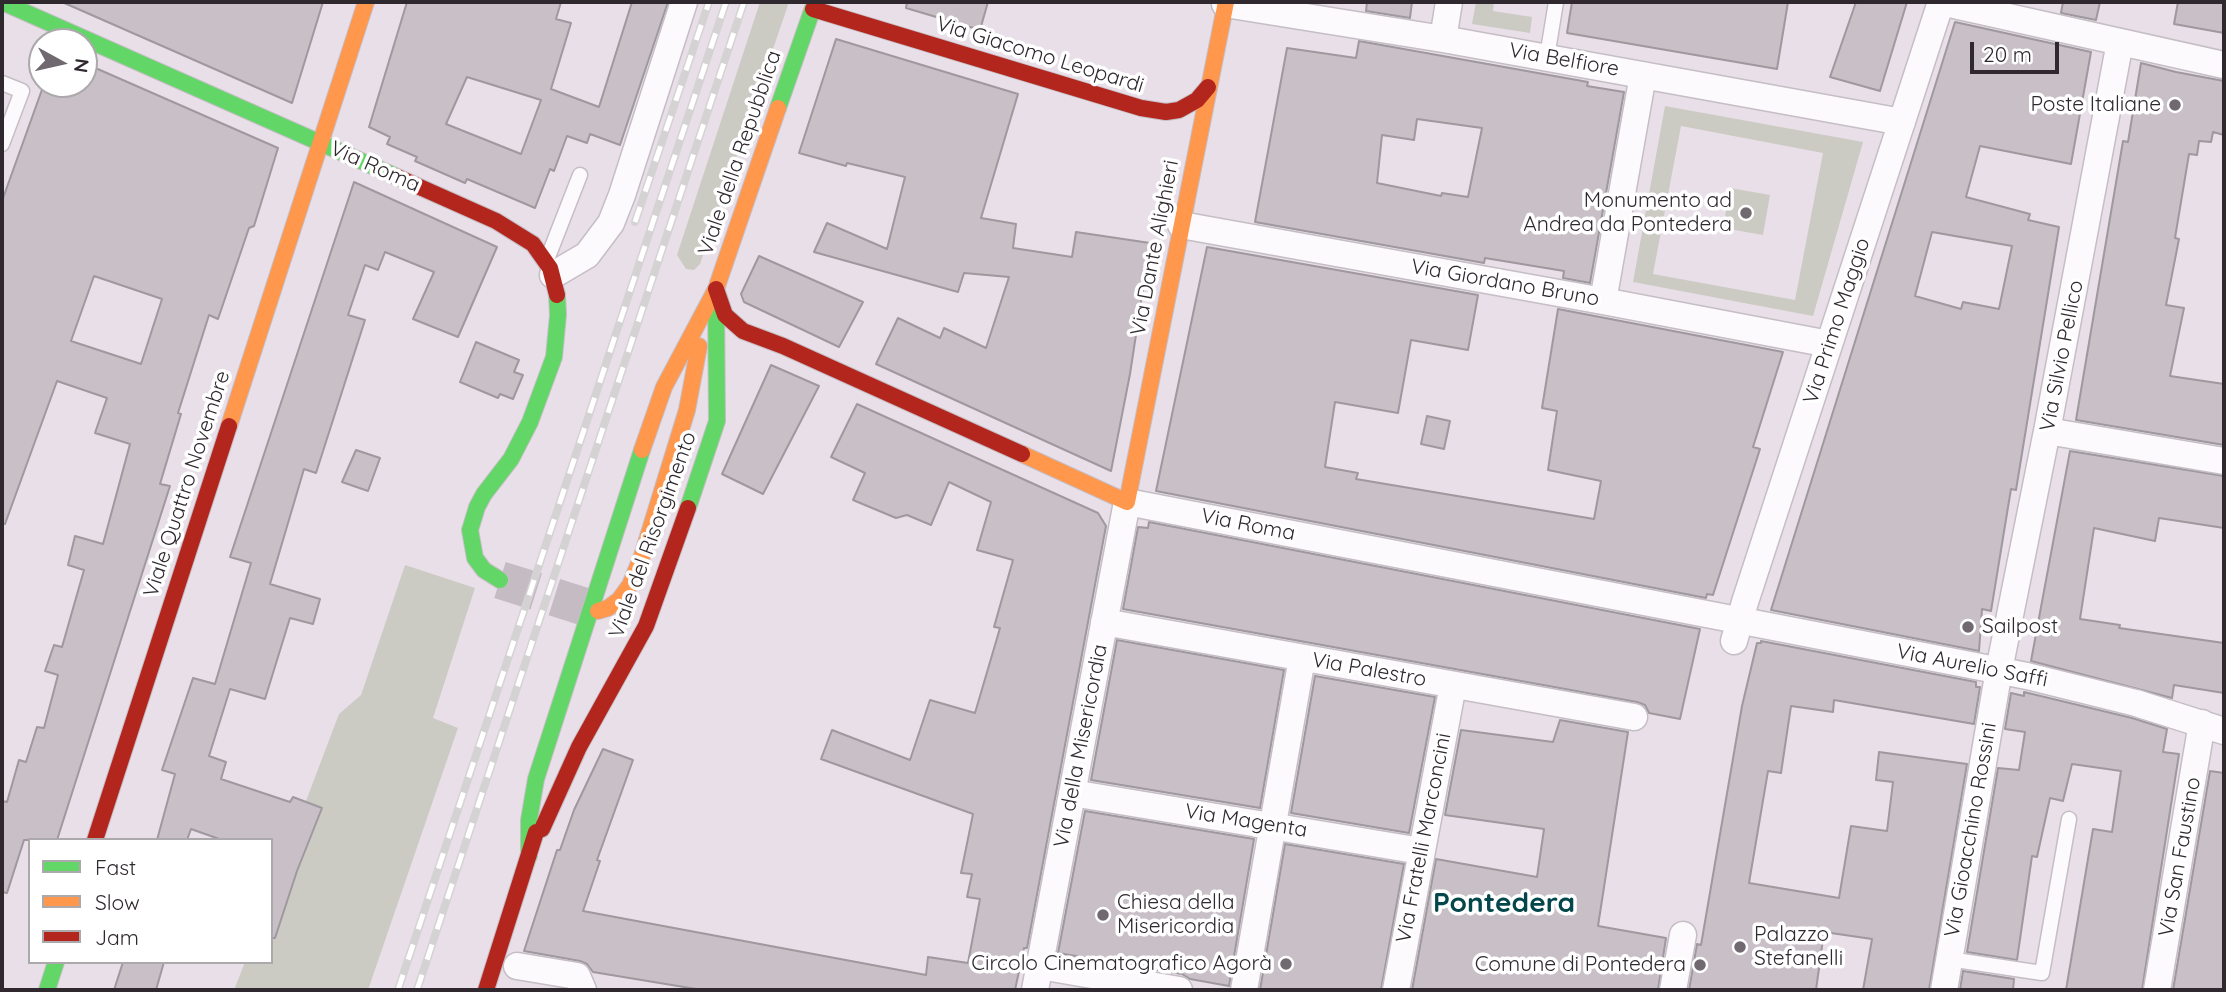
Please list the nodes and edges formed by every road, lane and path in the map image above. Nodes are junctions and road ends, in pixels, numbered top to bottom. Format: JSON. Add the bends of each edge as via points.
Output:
{"nodes":[{"id":1,"x":2,"y":2,"type":"edge"},
{"id":2,"x":366,"y":2,"type":"edge"},
{"id":3,"x":684,"y":2,"type":"edge"},
{"id":4,"x":1449,"y":2,"type":"edge"},
{"id":5,"x":1556,"y":2,"type":"edge"},
{"id":6,"x":1941,"y":2,"type":"edge"},
{"id":7,"x":1225,"y":3,"type":"edge"},
{"id":8,"x":814,"y":5,"type":"edge"},
{"id":9,"x":1443,"y":39,"type":"junction"},
{"id":10,"x":2120,"y":42,"type":"junction"},
{"id":11,"x":1547,"y":57,"type":"junction"},
{"id":12,"x":2224,"y":65,"type":"edge"},
{"id":13,"x":1643,"y":75,"type":"junction"},
{"id":14,"x":2,"y":83,"type":"edge"},
{"id":15,"x":1208,"y":87,"type":"junction"},
{"id":16,"x":1902,"y":122,"type":"junction"},
{"id":17,"x":320,"y":142,"type":"junction"},
{"id":18,"x":2,"y":144,"type":"edge"},
{"id":19,"x":580,"y":175,"type":"dead end"},
{"id":20,"x":1181,"y":225,"type":"junction"},
{"id":21,"x":550,"y":268,"type":"junction"},
{"id":22,"x":716,"y":289,"type":"junction"},
{"id":23,"x":1603,"y":300,"type":"junction"},
{"id":24,"x":702,"y":316,"type":"junction"},
{"id":25,"x":1829,"y":344,"type":"junction"},
{"id":26,"x":783,"y":346,"type":"junction"},
{"id":27,"x":756,"y":353,"type":"dead end"},
{"id":28,"x":732,"y":383,"type":"dead end"},
{"id":29,"x":717,"y":421,"type":"junction"},
{"id":30,"x":2048,"y":431,"type":"junction"},
{"id":31,"x":511,"y":459,"type":"junction"},
{"id":32,"x":2224,"y":461,"type":"edge"},
{"id":33,"x":503,"y":494,"type":"dead end"},
{"id":34,"x":1127,"y":502,"type":"junction"},
{"id":35,"x":635,"y":573,"type":"junction"},
{"id":36,"x":500,"y":580,"type":"tunnel mouth"},
{"id":37,"x":604,"y":593,"type":"dead end"},
{"id":38,"x":603,"y":617,"type":"dead end"},
{"id":39,"x":1104,"y":622,"type":"junction"},
{"id":40,"x":1737,"y":630,"type":"junction"},
{"id":41,"x":1302,"y":658,"type":"junction"},
{"id":42,"x":1998,"y":670,"type":"junction"},
{"id":43,"x":1453,"y":685,"type":"junction"},
{"id":44,"x":1634,"y":718,"type":"dead end"},
{"id":45,"x":572,"y":726,"type":"dead end"},
{"id":46,"x":2213,"y":727,"type":"edge"},
{"id":47,"x":1072,"y":793,"type":"junction"},
{"id":48,"x":2069,"y":819,"type":"dead end"},
{"id":49,"x":1273,"y":825,"type":"junction"},
{"id":50,"x":97,"y":838,"type":"edge"},
{"id":51,"x":1421,"y":851,"type":"junction"},
{"id":52,"x":529,"y":856,"type":"junction"},
{"id":53,"x":1683,"y":935,"type":"dead end"},
{"id":54,"x":1949,"y":960,"type":"junction"},
{"id":55,"x":55,"y":964,"type":"edge"},
{"id":56,"x":517,"y":966,"type":"dead end"},
{"id":57,"x":1037,"y":978,"type":"edge"},
{"id":58,"x":1115,"y":985,"type":"edge"},
{"id":59,"x":47,"y":990,"type":"edge"},
{"id":60,"x":486,"y":990,"type":"edge"},
{"id":61,"x":583,"y":990,"type":"edge"},
{"id":62,"x":1179,"y":990,"type":"edge"},
{"id":63,"x":1244,"y":990,"type":"edge"},
{"id":64,"x":1396,"y":990,"type":"edge"},
{"id":65,"x":1673,"y":990,"type":"edge"},
{"id":66,"x":1944,"y":990,"type":"edge"},
{"id":67,"x":2157,"y":990,"type":"edge"}],
"edges":[{"from":1,"to":17,"type":"street","name":"Via Roma"},
{"from":2,"to":17,"type":"street","name":"Viale Quattro Novembre"},
{"from":3,"to":21,"type":"street","via":[[611,223],[587,255]]},
{"from":4,"to":9,"type":"street"},
{"from":5,"to":11,"type":"lane"},
{"from":6,"to":10,"type":"street"},
{"from":6,"to":16,"type":"street","name":"Via Primo Maggio"},
{"from":7,"to":9,"type":"street","name":"Via Belfiore"},
{"from":7,"to":15,"type":"street","name":"Via Dante Alighieri"},
{"from":8,"to":15,"type":"street","name":"Via Giacomo Leopardi","via":[[1141,108],[1179,110]]},
{"from":8,"to":22,"type":"street","name":"Viale della Repubblica"},
{"from":9,"to":11,"type":"street","name":"Via Belfiore"},
{"from":10,"to":12,"type":"street"},
{"from":10,"to":30,"type":"street","name":"Via Silvio Pellico"},
{"from":11,"to":13,"type":"street","name":"Via Belfiore"},
{"from":13,"to":16,"type":"street","name":"Via Belfiore"},
{"from":13,"to":23,"type":"street"},
{"from":14,"to":18,"type":"lane","via":[[22,91]]},
{"from":15,"to":20,"type":"street","name":"Via Dante Alighieri"},
{"from":16,"to":25,"type":"street","name":"Via Primo Maggio"},
{"from":17,"to":21,"type":"street","name":"Via Roma","via":[[506,226],[533,244]]},
{"from":17,"to":50,"type":"street","name":"Viale Quattro Novembre"},
{"from":19,"to":21,"type":"lane"},
{"from":20,"to":23,"type":"street","name":"Via Giordano Bruno"},
{"from":20,"to":34,"type":"street","name":"Via Dante Alighieri"},
{"from":21,"to":31,"type":"street","via":[[557,291],[554,357],[536,409]]},
{"from":22,"to":24,"type":"street","name":"Viale della Repubblica"},
{"from":22,"to":26,"type":"street","name":"Via Roma","via":[[725,315],[736,327]]},
{"from":22,"to":29,"type":"street","name":"Viale del Risorgimento"},
{"from":23,"to":25,"type":"street","name":"Via Giordano Bruno"},
{"from":24,"to":35,"type":"street","via":[[687,410]]},
{"from":24,"to":52,"type":"street","name":"Viale del Risorgimento","via":[[658,405],[550,734],[531,806]]},
{"from":25,"to":40,"type":"street","name":"Via Primo Maggio"},
{"from":26,"to":27,"type":"street"},
{"from":26,"to":34,"type":"street","name":"Via Roma"},
{"from":28,"to":29,"type":"street"},
{"from":29,"to":52,"type":"street","name":"Viale del Risorgimento","via":[[649,619],[579,747]]},
{"from":30,"to":32,"type":"street"},
{"from":30,"to":42,"type":"street","name":"Via Silvio Pellico"},
{"from":31,"to":33,"type":"street"},
{"from":31,"to":36,"type":"street","via":[[477,508],[470,538],[480,565]]},
{"from":34,"to":39,"type":"street","name":"Via della Misericordia"},
{"from":34,"to":40,"type":"street","name":"Via Roma"},
{"from":35,"to":37,"type":"street"},
{"from":35,"to":38,"type":"street","via":[[620,600],[604,610]]},
{"from":39,"to":41,"type":"street","name":"Via Palestro"},
{"from":39,"to":47,"type":"street","name":"Via della Misericordia"},
{"from":40,"to":42,"type":"street","name":"Via Aurelio Saffi"},
{"from":41,"to":43,"type":"street","name":"Via Palestro"},
{"from":41,"to":49,"type":"street"},
{"from":42,"to":46,"type":"street","name":"Via Aurelio Saffi"},
{"from":42,"to":54,"type":"street","name":"Via Gioacchino Rossini"},
{"from":43,"to":44,"type":"street","name":"Via Palestro"},
{"from":43,"to":51,"type":"street","name":"Via Fratelli Marconcini"},
{"from":45,"to":52,"type":"street","name":"Viale del Risorgimento","via":[[549,783]]},
{"from":46,"to":67,"type":"street","name":"Via San Faustino"},
{"from":47,"to":49,"type":"street","name":"Via Magenta"},
{"from":47,"to":57,"type":"street","name":"Via della Misericordia"},
{"from":48,"to":54,"type":"lane","via":[[2042,973]]},
{"from":49,"to":51,"type":"street","name":"Via Magenta"},
{"from":49,"to":63,"type":"street"},
{"from":51,"to":64,"type":"street","name":"Via Fratelli Marconcini"},
{"from":52,"to":60,"type":"street","name":"Viale del Risorgimento"},
{"from":53,"to":65,"type":"street"},
{"from":54,"to":66,"type":"street","name":"Via Gioacchino Rossini"},
{"from":55,"to":59,"type":"street"},
{"from":56,"to":61,"type":"street","via":[[577,975]]},
{"from":57,"to":58,"type":"street"},
{"from":58,"to":62,"type":"street"}]}
